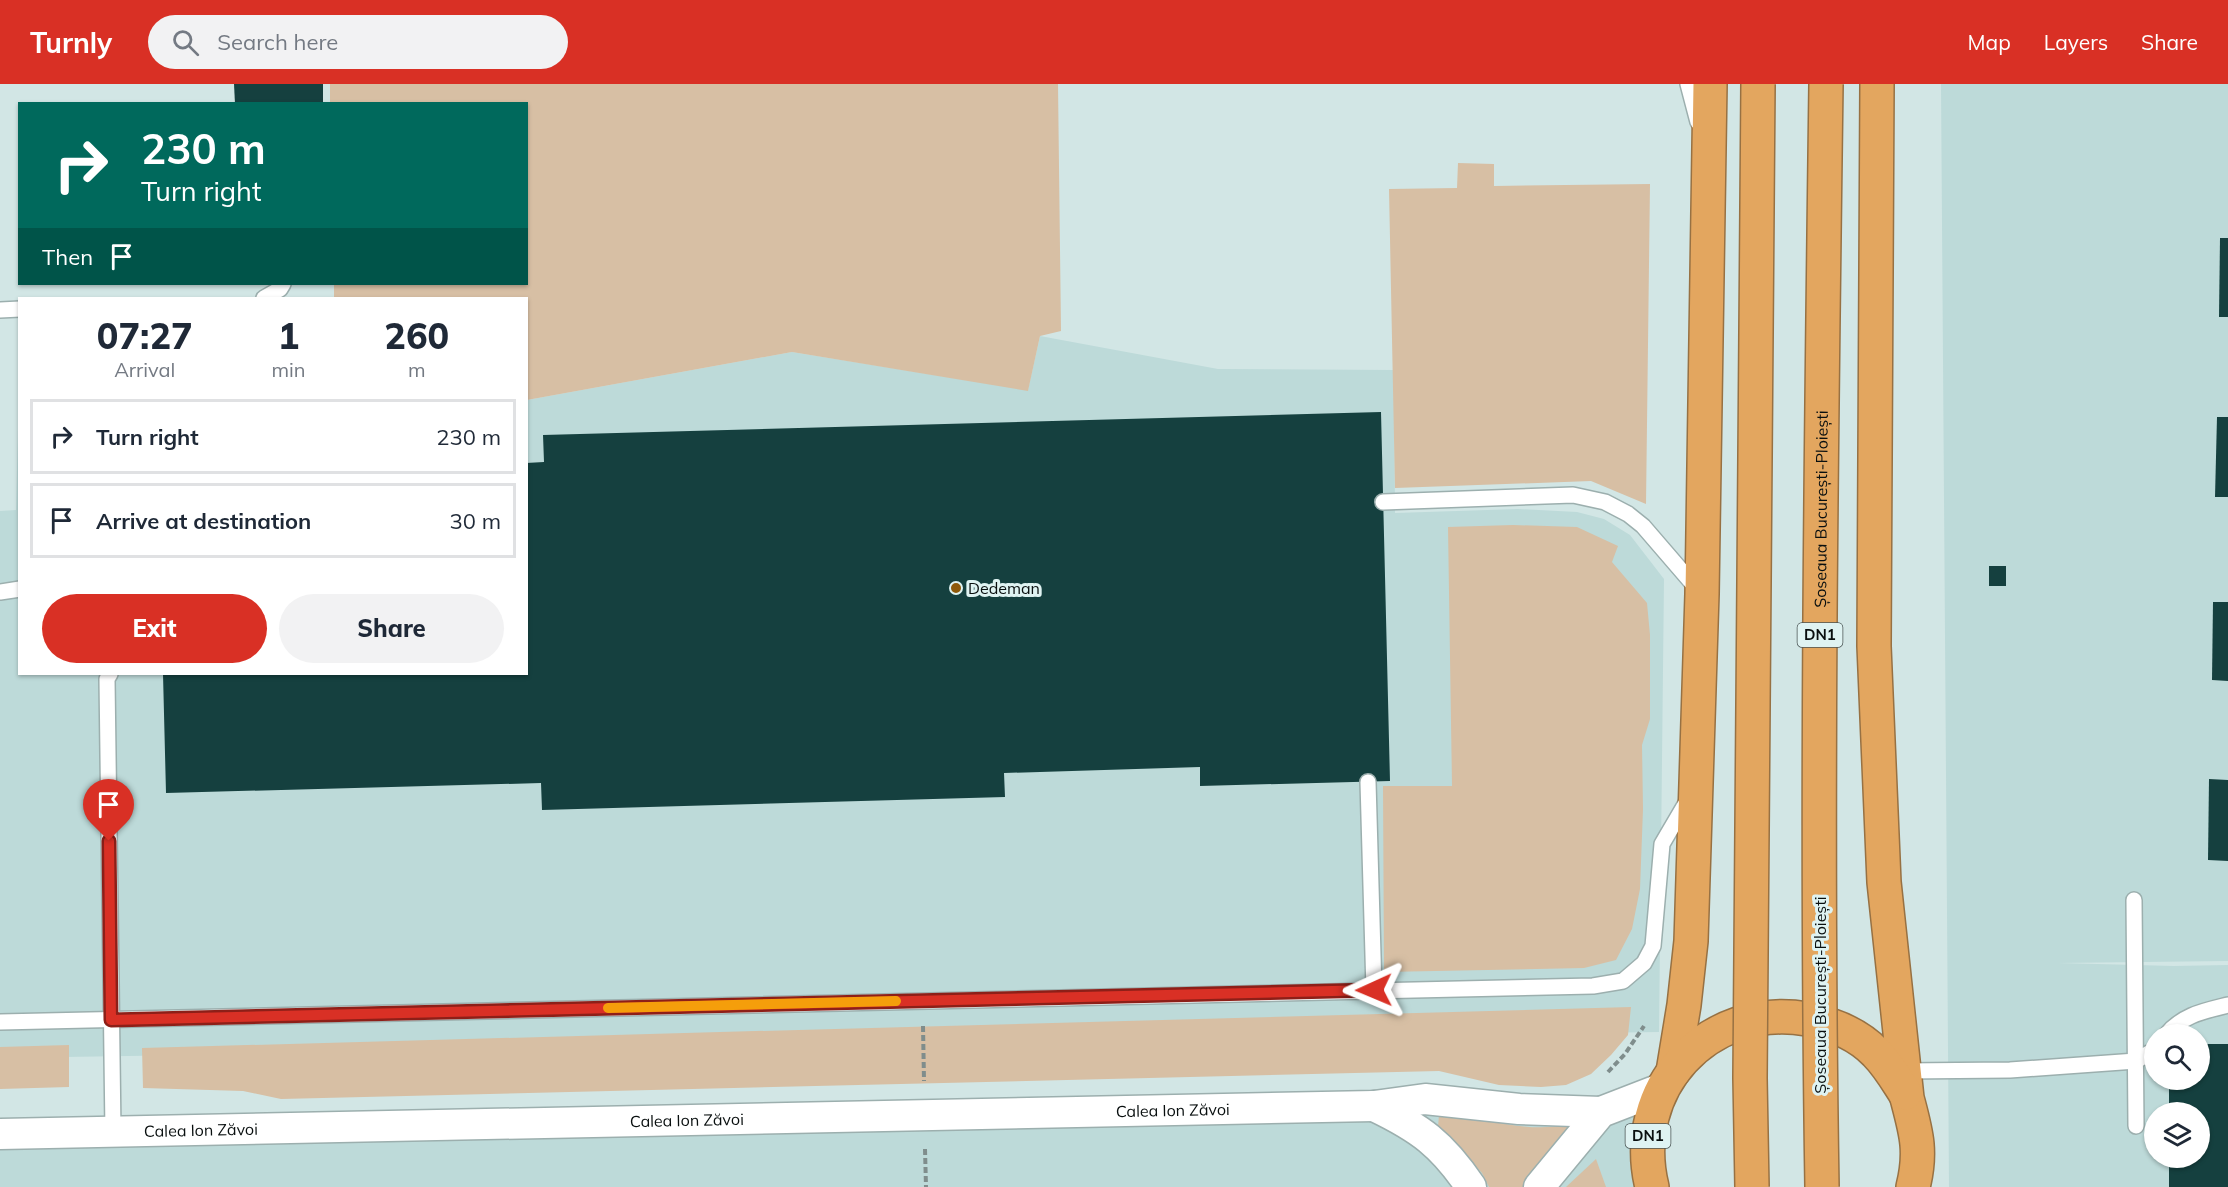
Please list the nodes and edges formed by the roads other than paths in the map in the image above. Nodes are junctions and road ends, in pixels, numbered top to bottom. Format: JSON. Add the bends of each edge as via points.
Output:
{"nodes":[{"id":1,"x":1688,"y":84,"type":"edge"},
{"id":2,"x":1710,"y":84,"type":"edge"},
{"id":3,"x":1758,"y":84,"type":"edge"},
{"id":4,"x":1826,"y":84,"type":"edge"},
{"id":5,"x":1877,"y":84,"type":"edge"},
{"id":6,"x":1709,"y":164,"type":"junction"},
{"id":7,"x":282,"y":285,"type":"edge"},
{"id":8,"x":266,"y":297,"type":"edge"},
{"id":9,"x":18,"y":309,"type":"edge"},
{"id":10,"x":0,"y":310,"type":"edge"},
{"id":11,"x":1383,"y":502,"type":"dead end"},
{"id":12,"x":18,"y":589,"type":"edge"},
{"id":13,"x":0,"y":592,"type":"edge"},
{"id":14,"x":1702,"y":594,"type":"junction"},
{"id":15,"x":109,"y":675,"type":"edge"},
{"id":16,"x":1368,"y":782,"type":"dead end"},
{"id":17,"x":1696,"y":788,"type":"junction"},
{"id":18,"x":2134,"y":900,"type":"dead end"},
{"id":19,"x":1374,"y":990,"type":"junction"},
{"id":20,"x":2228,"y":1005,"type":"edge"},
{"id":21,"x":111,"y":1020,"type":"junction"},
{"id":22,"x":0,"y":1022,"type":"edge"},
{"id":23,"x":2178,"y":1024,"type":"edge"},
{"id":24,"x":2144,"y":1056,"type":"edge"},
{"id":25,"x":2136,"y":1061,"type":"junction"},
{"id":26,"x":1668,"y":1080,"type":"junction"},
{"id":27,"x":1906,"y":1084,"type":"junction"},
{"id":28,"x":1374,"y":1106,"type":"junction"},
{"id":29,"x":1601,"y":1112,"type":"junction"},
{"id":30,"x":2136,"y":1126,"type":"dead end"},
{"id":31,"x":113,"y":1132,"type":"junction"},
{"id":32,"x":0,"y":1134,"type":"edge"},
{"id":33,"x":1471,"y":1187,"type":"edge"},
{"id":34,"x":1539,"y":1187,"type":"edge"},
{"id":35,"x":1652,"y":1187,"type":"edge"},
{"id":36,"x":1752,"y":1187,"type":"edge"},
{"id":37,"x":1822,"y":1187,"type":"edge"},
{"id":38,"x":1913,"y":1187,"type":"edge"}],
"edges":[{"from":1,"to":6,"type":"lane"},
{"from":2,"to":6,"type":"highway","number":"DN1"},
{"from":3,"to":36,"type":"highway","bridge":true},
{"from":4,"to":37,"type":"highway","name":"Șoseaua București-Ploiești","number":"DN1","bridge":true,"via":[[1820,475]]},
{"from":5,"to":27,"type":"highway","number":"DN1","via":[[1875,646],[1884,882]]},
{"from":6,"to":14,"type":"highway","number":"DN1"},
{"from":7,"to":8,"type":"lane"},
{"from":9,"to":10,"type":"lane"},
{"from":11,"to":14,"type":"lane","via":[[1574,495],[1605,502],[1643,526]]},
{"from":12,"to":13,"type":"lane"},
{"from":14,"to":17,"type":"highway","number":"DN1"},
{"from":15,"to":21,"type":"lane"},
{"from":16,"to":19,"type":"lane"},
{"from":17,"to":19,"type":"lane","via":[[1662,844],[1653,946],[1644,963],[1623,981],[1593,987]]},
{"from":17,"to":26,"type":"highway","number":"DN1","via":[[1691,941],[1684,1005]]},
{"from":18,"to":25,"type":"lane"},
{"from":19,"to":21,"type":"lane"},
{"from":20,"to":23,"type":"lane","via":[[2191,1014]]},
{"from":21,"to":22,"type":"lane"},
{"from":21,"to":31,"type":"lane"},
{"from":24,"to":25,"type":"lane"},
{"from":25,"to":27,"type":"lane","via":[[2010,1070]]},
{"from":25,"to":30,"type":"lane"},
{"from":26,"to":27,"type":"highway","number":"DN1","via":[[1692,1050],[1740,1022],[1796,1017],[1826,1023],[1852,1035],[1875,1051]]},
{"from":26,"to":29,"type":"street"},
{"from":26,"to":35,"type":"highway","number":"DN1","via":[[1648,1136]]},
{"from":27,"to":38,"type":"highway","number":"DN1","via":[[1917,1139]]},
{"from":28,"to":29,"type":"street","name":"Calea Ion Zăvoi","via":[[1425,1099],[1519,1109]]},
{"from":28,"to":31,"type":"street","name":"Calea Ion Zăvoi"},
{"from":28,"to":33,"type":"street","name":"Calea Ion Zăvoi","via":[[1422,1132]]},
{"from":29,"to":34,"type":"street"},
{"from":31,"to":32,"type":"street","name":"Calea Ion Zăvoi"}]}
